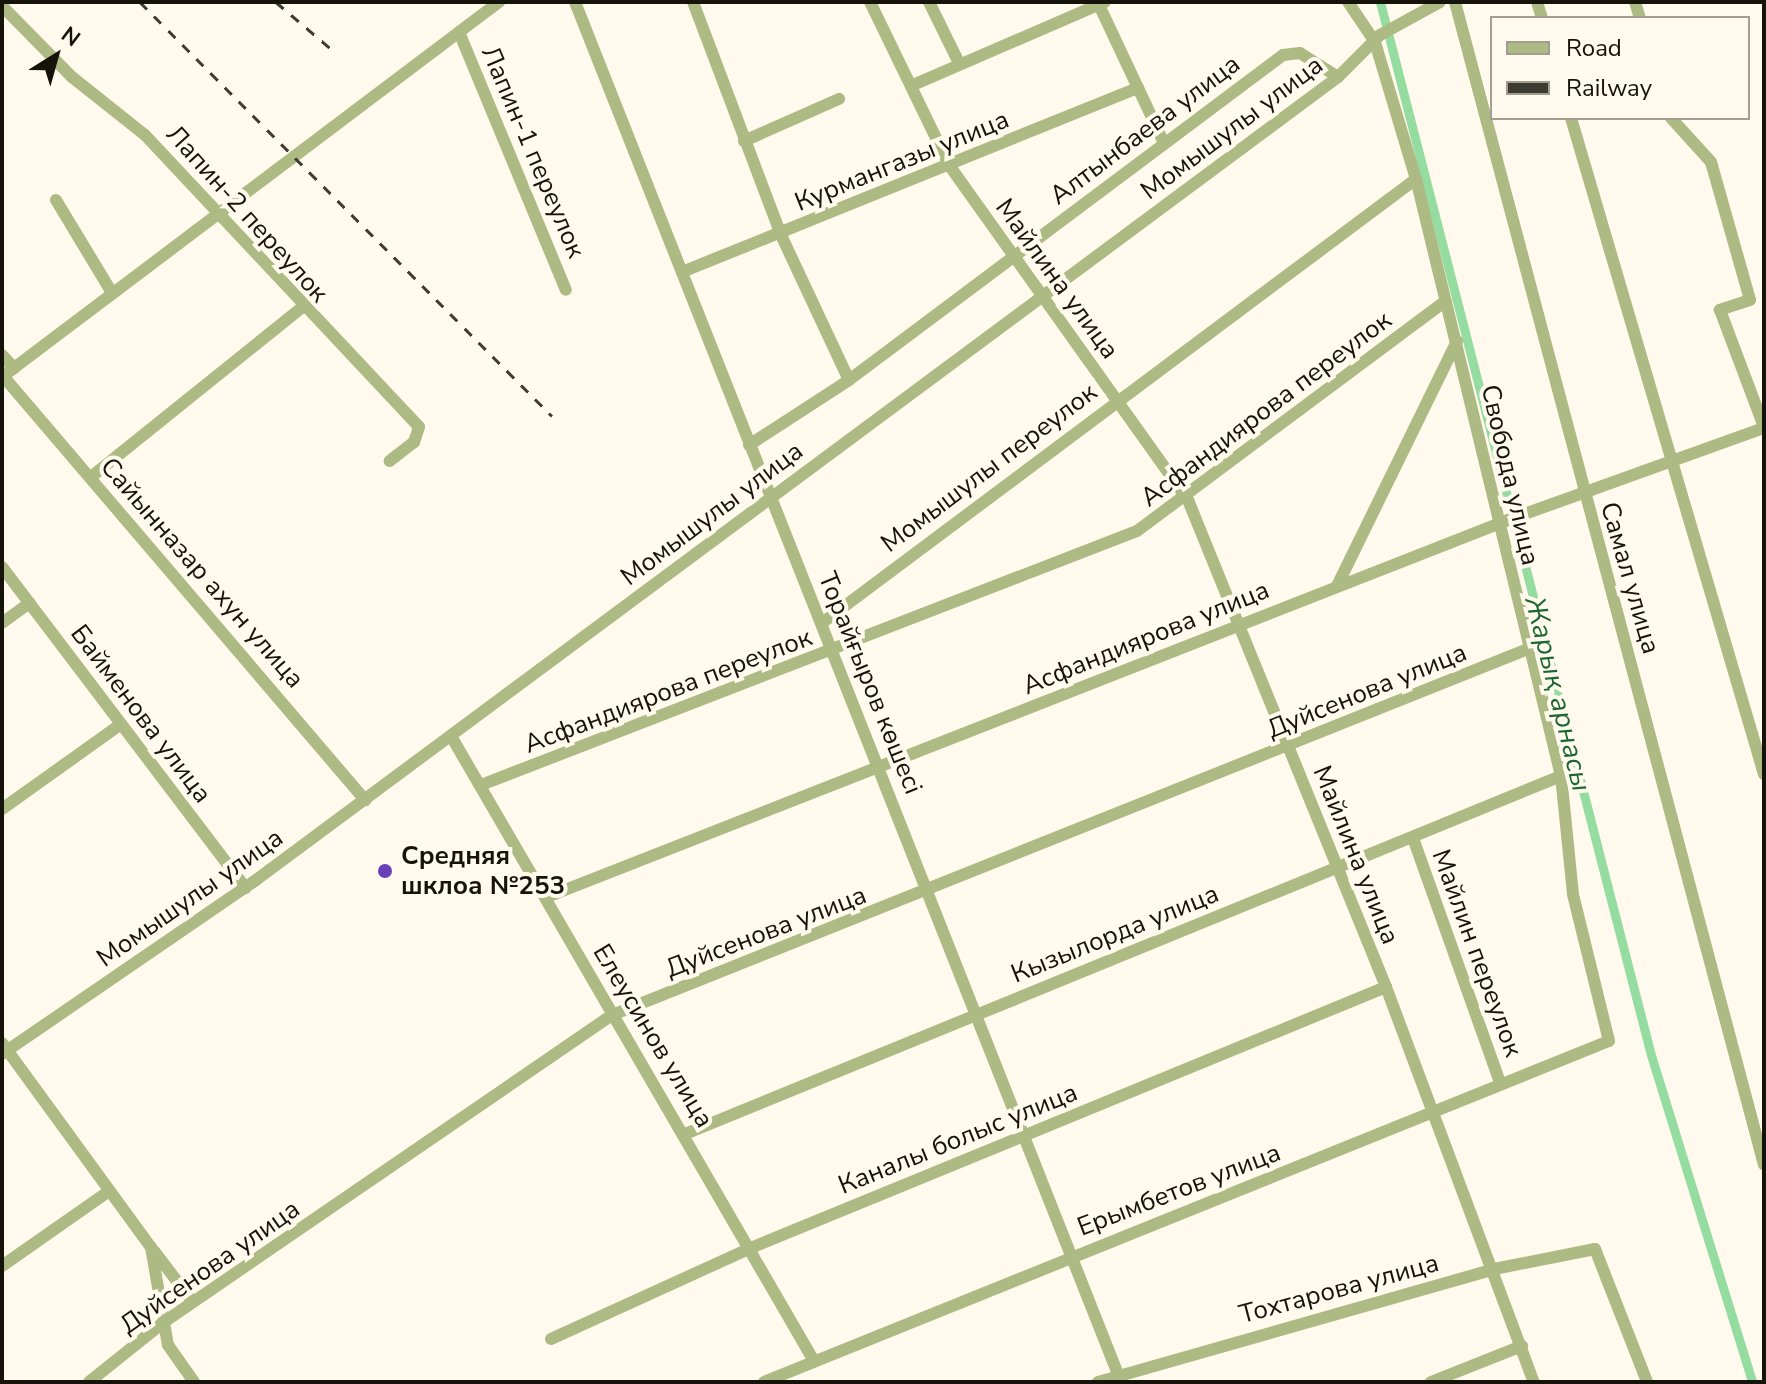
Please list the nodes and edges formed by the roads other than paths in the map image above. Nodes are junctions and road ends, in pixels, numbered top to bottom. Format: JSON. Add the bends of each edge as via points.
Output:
{"nodes":[{"id":1,"x":499,"y":2,"type":"edge"},
{"id":2,"x":575,"y":2,"type":"edge"},
{"id":3,"x":693,"y":2,"type":"edge"},
{"id":4,"x":870,"y":2,"type":"edge"},
{"id":5,"x":930,"y":2,"type":"edge"},
{"id":6,"x":1348,"y":2,"type":"edge"},
{"id":7,"x":1440,"y":2,"type":"edge"},
{"id":8,"x":1455,"y":2,"type":"edge"},
{"id":9,"x":1102,"y":3,"type":"edge"},
{"id":10,"x":2,"y":6,"type":"edge"},
{"id":11,"x":459,"y":32,"type":"junction"},
{"id":12,"x":1378,"y":38,"type":"junction"},
{"id":13,"x":959,"y":63,"type":"junction"},
{"id":14,"x":1338,"y":77,"type":"junction"},
{"id":15,"x":913,"y":85,"type":"junction"},
{"id":16,"x":1138,"y":88,"type":"junction"},
{"id":17,"x":839,"y":99,"type":"dead end"},
{"id":18,"x":1572,"y":120,"type":"edge"},
{"id":19,"x":1673,"y":120,"type":"edge"},
{"id":20,"x":744,"y":141,"type":"junction"},
{"id":21,"x":1164,"y":143,"type":"junction"},
{"id":22,"x":949,"y":165,"type":"junction"},
{"id":23,"x":1416,"y":179,"type":"junction"},
{"id":24,"x":56,"y":200,"type":"dead end"},
{"id":25,"x":216,"y":214,"type":"junction"},
{"id":26,"x":781,"y":235,"type":"junction"},
{"id":27,"x":1010,"y":259,"type":"junction"},
{"id":28,"x":682,"y":272,"type":"junction"},
{"id":29,"x":566,"y":290,"type":"dead end"},
{"id":30,"x":112,"y":293,"type":"junction"},
{"id":31,"x":1043,"y":296,"type":"junction"},
{"id":32,"x":1446,"y":301,"type":"junction"},
{"id":33,"x":301,"y":308,"type":"junction"},
{"id":34,"x":1457,"y":341,"type":"junction"},
{"id":35,"x":2,"y":355,"type":"edge"},
{"id":36,"x":6,"y":374,"type":"edge"},
{"id":37,"x":849,"y":380,"type":"junction"},
{"id":38,"x":1116,"y":399,"type":"junction"},
{"id":39,"x":1764,"y":427,"type":"edge"},
{"id":40,"x":749,"y":445,"type":"junction"},
{"id":41,"x":390,"y":461,"type":"dead end"},
{"id":42,"x":1671,"y":462,"type":"junction"},
{"id":43,"x":91,"y":477,"type":"junction"},
{"id":44,"x":1578,"y":495,"type":"junction"},
{"id":45,"x":772,"y":497,"type":"junction"},
{"id":46,"x":1188,"y":500,"type":"junction"},
{"id":47,"x":1503,"y":522,"type":"junction"},
{"id":48,"x":2,"y":567,"type":"edge"},
{"id":49,"x":1337,"y":586,"type":"junction"},
{"id":50,"x":30,"y":603,"type":"junction"},
{"id":51,"x":2,"y":623,"type":"edge"},
{"id":52,"x":822,"y":623,"type":"junction"},
{"id":53,"x":1242,"y":623,"type":"junction"},
{"id":54,"x":1528,"y":649,"type":"junction"},
{"id":55,"x":833,"y":650,"type":"junction"},
{"id":56,"x":121,"y":724,"type":"junction"},
{"id":57,"x":451,"y":736,"type":"junction"},
{"id":58,"x":1289,"y":746,"type":"junction"},
{"id":59,"x":880,"y":768,"type":"junction"},
{"id":60,"x":1764,"y":774,"type":"edge"},
{"id":61,"x":1561,"y":776,"type":"junction"},
{"id":62,"x":481,"y":785,"type":"junction"},
{"id":63,"x":365,"y":800,"type":"junction"},
{"id":64,"x":2,"y":809,"type":"edge"},
{"id":65,"x":1413,"y":838,"type":"junction"},
{"id":66,"x":1334,"y":870,"type":"junction"},
{"id":67,"x":246,"y":888,"type":"junction"},
{"id":68,"x":929,"y":892,"type":"junction"},
{"id":69,"x":547,"y":897,"type":"junction"},
{"id":70,"x":1386,"y":987,"type":"junction"},
{"id":71,"x":977,"y":1013,"type":"junction"},
{"id":72,"x":612,"y":1015,"type":"junction"},
{"id":73,"x":1609,"y":1041,"type":"joint"},
{"id":74,"x":4,"y":1049,"type":"edge"},
{"id":75,"x":1500,"y":1083,"type":"junction"},
{"id":76,"x":1432,"y":1114,"type":"junction"},
{"id":77,"x":685,"y":1134,"type":"junction"},
{"id":78,"x":1024,"y":1135,"type":"junction"},
{"id":79,"x":1764,"y":1165,"type":"edge"},
{"id":80,"x":109,"y":1191,"type":"junction"},
{"id":81,"x":151,"y":1247,"type":"junction"},
{"id":82,"x":753,"y":1247,"type":"junction"},
{"id":83,"x":1071,"y":1256,"type":"junction"},
{"id":84,"x":2,"y":1266,"type":"edge"},
{"id":85,"x":1494,"y":1269,"type":"junction"},
{"id":86,"x":193,"y":1302,"type":"junction"},
{"id":87,"x":164,"y":1322,"type":"junction"},
{"id":88,"x":551,"y":1339,"type":"dead end"},
{"id":89,"x":1522,"y":1346,"type":"junction"},
{"id":90,"x":814,"y":1361,"type":"junction"},
{"id":91,"x":1119,"y":1378,"type":"edge"},
{"id":92,"x":89,"y":1382,"type":"edge"},
{"id":93,"x":194,"y":1382,"type":"edge"},
{"id":94,"x":764,"y":1382,"type":"edge"},
{"id":95,"x":1098,"y":1382,"type":"edge"},
{"id":96,"x":1431,"y":1382,"type":"edge"},
{"id":97,"x":1534,"y":1382,"type":"edge"},
{"id":98,"x":1647,"y":1382,"type":"edge"}],
"edges":[{"from":1,"to":11,"type":"street"},
{"from":2,"to":28,"type":"street","name":"Торайғыров көшесі"},
{"from":3,"to":20,"type":"street"},
{"from":4,"to":15,"type":"street","name":"Майлина улица"},
{"from":5,"to":13,"type":"street"},
{"from":6,"to":12,"type":"street","name":"Свобода улица"},
{"from":7,"to":12,"type":"street","name":"Момышулы улица"},
{"from":8,"to":44,"type":"street","name":"Самал улица"},
{"from":9,"to":13,"type":"street"},
{"from":9,"to":16,"type":"street"},
{"from":10,"to":25,"type":"street","name":"Лапин-2 переулок","via":[[145,135]]},
{"from":11,"to":25,"type":"street"},
{"from":11,"to":29,"type":"street","name":"Лапин-1 переулок"},
{"from":12,"to":14,"type":"street","name":"Момышулы улица"},
{"from":12,"to":23,"type":"street","name":"Свобода улица"},
{"from":13,"to":15,"type":"street"},
{"from":14,"to":21,"type":"street","name":"Алтынбаева улица","via":[[1300,53],[1283,55]]},
{"from":14,"to":31,"type":"street","name":"Момышулы улица"},
{"from":15,"to":22,"type":"street","name":"Майлина улица"},
{"from":16,"to":21,"type":"street"},
{"from":16,"to":22,"type":"street","name":"Курмангазы улица"},
{"from":17,"to":20,"type":"street"},
{"from":18,"to":42,"type":"street"},
{"from":19,"to":39,"type":"street","via":[[1715,175],[1750,300],[1720,310]]},
{"from":20,"to":26,"type":"street"},
{"from":21,"to":27,"type":"street","name":"Алтынбаева улица"},
{"from":22,"to":26,"type":"street","name":"Курмангазы улица"},
{"from":22,"to":27,"type":"street","name":"Майлина улица"},
{"from":23,"to":32,"type":"street","name":"Свобода улица"},
{"from":23,"to":38,"type":"street","name":"Момышулы переулок"},
{"from":24,"to":30,"type":"street"},
{"from":25,"to":30,"type":"street"},
{"from":25,"to":33,"type":"street","name":"Лапин-2 переулок"},
{"from":26,"to":28,"type":"street","name":"Курмангазы улица"},
{"from":26,"to":37,"type":"street"},
{"from":27,"to":31,"type":"street","name":"Майлина улица"},
{"from":27,"to":37,"type":"street","name":"Алтынбаева улица"},
{"from":28,"to":40,"type":"street","name":"Торайғыров көшесі"},
{"from":30,"to":36,"type":"street"},
{"from":31,"to":38,"type":"street","name":"Майлина улица"},
{"from":31,"to":45,"type":"street","name":"Момышулы улица"},
{"from":32,"to":34,"type":"street","name":"Свобода улица"},
{"from":32,"to":46,"type":"street","name":"Асфандиярова переулок"},
{"from":33,"to":41,"type":"street","name":"Лапин-2 переулок","via":[[419,427],[414,442]]},
{"from":33,"to":43,"type":"street"},
{"from":34,"to":47,"type":"street","name":"Свобода улица"},
{"from":34,"to":49,"type":"street"},
{"from":35,"to":36,"type":"street","name":"Сайынназар ахун улица"},
{"from":36,"to":43,"type":"street","name":"Сайынназар ахун улица"},
{"from":37,"to":40,"type":"street","name":"Алтынбаева улица"},
{"from":38,"to":46,"type":"street","name":"Майлина улица"},
{"from":38,"to":52,"type":"street","name":"Момышулы переулок"},
{"from":39,"to":42,"type":"street","name":"Асфандиярова улица"},
{"from":40,"to":45,"type":"street","name":"Торайғыров көшесі"},
{"from":42,"to":44,"type":"street","name":"Асфандиярова улица"},
{"from":42,"to":60,"type":"street"},
{"from":43,"to":63,"type":"street","name":"Сайынназар ахун улица"},
{"from":44,"to":47,"type":"street","name":"Асфандиярова улица"},
{"from":44,"to":79,"type":"street","name":"Самал улица"},
{"from":45,"to":52,"type":"street","name":"Торайғыров көшесі"},
{"from":45,"to":57,"type":"street","name":"Момышулы улица"},
{"from":46,"to":53,"type":"street","name":"Майлина улица"},
{"from":46,"to":55,"type":"street","name":"Асфандиярова переулок","via":[[1070,561]]},
{"from":47,"to":49,"type":"street","name":"Асфандиярова улица"},
{"from":47,"to":54,"type":"street","name":"Свобода улица"},
{"from":48,"to":50,"type":"street","name":"Байменова улица"},
{"from":49,"to":53,"type":"street","name":"Асфандиярова улица"},
{"from":50,"to":51,"type":"street"},
{"from":50,"to":56,"type":"street","name":"Байменова улица"},
{"from":52,"to":55,"type":"street","name":"Торайғыров көшесі"},
{"from":53,"to":58,"type":"street","name":"Майлина улица"},
{"from":53,"to":59,"type":"street","name":"Асфандиярова улица"},
{"from":54,"to":58,"type":"street","name":"Дуйсенова улица"},
{"from":54,"to":61,"type":"street","name":"Свобода улица"},
{"from":55,"to":59,"type":"street","name":"Торайғыров көшесі"},
{"from":55,"to":62,"type":"street","name":"Асфандиярова переулок"},
{"from":56,"to":64,"type":"street"},
{"from":56,"to":67,"type":"street","name":"Байменова улица"},
{"from":57,"to":62,"type":"street","name":"Елеусинов улица"},
{"from":57,"to":63,"type":"street","name":"Момышулы улица"},
{"from":58,"to":66,"type":"street","name":"Майлина улица"},
{"from":58,"to":68,"type":"street","name":"Дуйсенова улица"},
{"from":59,"to":68,"type":"street","name":"Торайғыров көшесі"},
{"from":59,"to":69,"type":"street","name":"Асфандиярова улица"},
{"from":61,"to":65,"type":"street","name":"Кызылорда улица"},
{"from":61,"to":73,"type":"street","name":"Свобода улица","via":[[1573,894]]},
{"from":62,"to":69,"type":"street","name":"Елеусинов улица"},
{"from":63,"to":67,"type":"street","name":"Момышулы улица"},
{"from":65,"to":66,"type":"street","name":"Кызылорда улица"},
{"from":65,"to":75,"type":"street","name":"Майлин переулок"},
{"from":66,"to":70,"type":"street","name":"Майлина улица"},
{"from":66,"to":71,"type":"street","name":"Кызылорда улица"},
{"from":67,"to":74,"type":"street","name":"Момышулы улица"},
{"from":68,"to":71,"type":"street","name":"Торайғыров көшесі"},
{"from":68,"to":72,"type":"street","name":"Дуйсенова улица"},
{"from":69,"to":72,"type":"street","name":"Елеусинов улица"},
{"from":70,"to":76,"type":"street","name":"Майлина улица"},
{"from":70,"to":78,"type":"street","name":"Каналы болыс улица"},
{"from":71,"to":77,"type":"street","name":"Кызылорда улица"},
{"from":71,"to":78,"type":"street","name":"Торайғыров көшесі"},
{"from":72,"to":77,"type":"street","name":"Елеусинов улица"},
{"from":72,"to":86,"type":"street","name":"Дуйсенова улица"},
{"from":73,"to":75,"type":"street","name":"Ерымбетов улица"},
{"from":74,"to":80,"type":"street"},
{"from":75,"to":76,"type":"street","name":"Ерымбетов улица"},
{"from":76,"to":83,"type":"street","name":"Ерымбетов улица"},
{"from":76,"to":85,"type":"street","name":"Майлина улица"},
{"from":77,"to":82,"type":"street","name":"Елеусинов улица"},
{"from":78,"to":82,"type":"street","name":"Каналы болыс улица"},
{"from":78,"to":83,"type":"street","name":"Торайғыров көшесі"},
{"from":80,"to":81,"type":"street"},
{"from":80,"to":84,"type":"street"},
{"from":81,"to":86,"type":"street"},
{"from":81,"to":87,"type":"street"},
{"from":82,"to":88,"type":"street","name":"Каналы болыс улица"},
{"from":82,"to":90,"type":"street","name":"Елеусинов улица"},
{"from":83,"to":90,"type":"street","name":"Ерымбетов улица"},
{"from":83,"to":91,"type":"street","name":"Торайғыров көшесі"},
{"from":85,"to":89,"type":"street","name":"Майлина улица"},
{"from":85,"to":91,"type":"street","name":"Тохтарова улица"},
{"from":85,"to":98,"type":"street","name":"Тохтарова улица","via":[[1595,1249]]},
{"from":86,"to":87,"type":"street","name":"Дуйсенова улица"},
{"from":87,"to":92,"type":"street","name":"Дуйсенова улица"},
{"from":87,"to":93,"type":"street","via":[[168,1345]]},
{"from":89,"to":96,"type":"street"},
{"from":89,"to":97,"type":"street","name":"Майлина улица"},
{"from":90,"to":94,"type":"street","name":"Ерымбетов улица"},
{"from":91,"to":95,"type":"street","name":"Тохтарова улица"}]}
